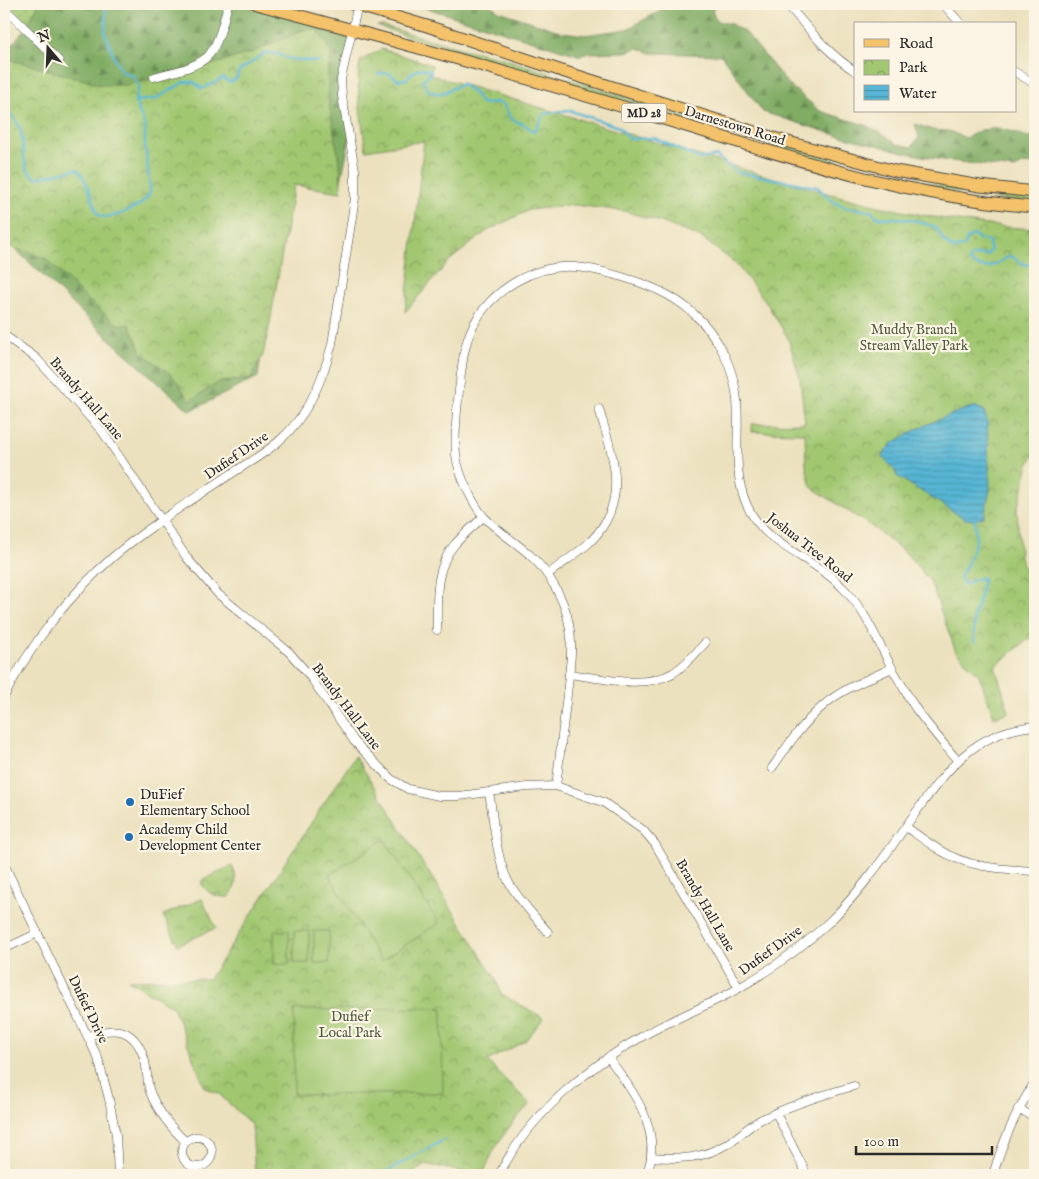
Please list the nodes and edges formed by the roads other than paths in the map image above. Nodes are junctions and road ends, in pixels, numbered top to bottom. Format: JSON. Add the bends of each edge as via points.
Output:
{"nodes":[{"id":1,"x":228,"y":4,"type":"edge"},
{"id":2,"x":256,"y":4,"type":"edge"},
{"id":3,"x":356,"y":4,"type":"edge"},
{"id":4,"x":787,"y":4,"type":"edge"},
{"id":5,"x":943,"y":4,"type":"edge"},
{"id":6,"x":4,"y":8,"type":"edge"},
{"id":7,"x":958,"y":22,"type":"edge"},
{"id":8,"x":352,"y":29,"type":"junction"},
{"id":9,"x":59,"y":61,"type":"dead end"},
{"id":10,"x":854,"y":70,"type":"edge"},
{"id":11,"x":1016,"y":73,"type":"edge"},
{"id":12,"x":154,"y":77,"type":"dead end"},
{"id":13,"x":1035,"y":84,"type":"edge"},
{"id":14,"x":1035,"y":192,"type":"edge"},
{"id":15,"x":1035,"y":207,"type":"edge"},
{"id":16,"x":4,"y":335,"type":"edge"},
{"id":17,"x":599,"y":409,"type":"dead end"},
{"id":18,"x":483,"y":517,"type":"junction"},
{"id":19,"x":163,"y":520,"type":"junction"},
{"id":20,"x":547,"y":575,"type":"junction"},
{"id":21,"x":437,"y":630,"type":"dead end"},
{"id":22,"x":705,"y":643,"type":"dead end"},
{"id":23,"x":892,"y":668,"type":"junction"},
{"id":24,"x":569,"y":674,"type":"junction"},
{"id":25,"x":4,"y":697,"type":"edge"},
{"id":26,"x":1035,"y":726,"type":"edge"},
{"id":27,"x":957,"y":760,"type":"junction"},
{"id":28,"x":772,"y":768,"type":"dead end"},
{"id":29,"x":556,"y":786,"type":"junction"},
{"id":30,"x":489,"y":792,"type":"junction"},
{"id":31,"x":906,"y":827,"type":"junction"},
{"id":32,"x":4,"y":864,"type":"edge"},
{"id":33,"x":1035,"y":871,"type":"edge"},
{"id":34,"x":548,"y":932,"type":"dead end"},
{"id":35,"x":38,"y":933,"type":"junction"},
{"id":36,"x":4,"y":949,"type":"edge"},
{"id":37,"x":739,"y":988,"type":"junction"},
{"id":38,"x":89,"y":1036,"type":"junction"},
{"id":39,"x":608,"y":1057,"type":"junction"},
{"id":40,"x":1035,"y":1082,"type":"edge"},
{"id":41,"x":854,"y":1086,"type":"dead end"},
{"id":42,"x":1018,"y":1109,"type":"junction"},
{"id":43,"x":776,"y":1112,"type":"junction"},
{"id":44,"x":1035,"y":1117,"type":"edge"},
{"id":45,"x":186,"y":1142,"type":"dead end"},
{"id":46,"x":651,"y":1157,"type":"junction"},
{"id":47,"x":118,"y":1175,"type":"edge"},
{"id":48,"x":499,"y":1175,"type":"edge"},
{"id":49,"x":646,"y":1175,"type":"edge"},
{"id":50,"x":807,"y":1175,"type":"edge"},
{"id":51,"x":993,"y":1175,"type":"edge"}],
"edges":[{"from":1,"to":12,"type":"street","via":[[213,49],[206,58],[189,67]]},
{"from":2,"to":8,"type":"main road","name":"Darnestown Road","number":"MD 28"},
{"from":3,"to":8,"type":"street","name":"Dufief Drive"},
{"from":3,"to":14,"type":"main road","name":"Darnestown Road","number":"MD 28","via":[[562,72],[895,172]]},
{"from":4,"to":10,"type":"street","via":[[842,63]]},
{"from":5,"to":7,"type":"street"},
{"from":6,"to":9,"type":"street"},
{"from":8,"to":15,"type":"main road","name":"Darnestown Road","number":"MD 28","via":[[886,184],[967,200]]},
{"from":8,"to":19,"type":"street","name":"Dufief Drive","via":[[342,79],[342,96],[355,170],[355,198],[326,367],[302,414],[278,442]]},
{"from":11,"to":13,"type":"street"},
{"from":16,"to":19,"type":"street","name":"Brandy Hall Lane","via":[[36,358],[102,431]]},
{"from":17,"to":20,"type":"street","via":[[614,460],[616,482],[612,507],[604,524],[589,542]]},
{"from":18,"to":20,"type":"street","name":"Joshua Tree Road","via":[[531,556]]},
{"from":18,"to":21,"type":"street","via":[[446,557],[437,589]]},
{"from":18,"to":23,"type":"street","name":"Joshua Tree Road","via":[[464,484],[456,456],[456,434],[464,352],[473,327],[485,308],[502,291],[526,276],[546,269],[573,267],[642,283],[672,297],[692,312],[715,338],[725,357],[737,400],[739,483],[746,505],[756,521],[763,531],[821,568],[842,586],[858,604]]},
{"from":19,"to":25,"type":"street","name":"Dufief Drive","via":[[114,557],[76,595],[46,630],[14,676]]},
{"from":19,"to":30,"type":"street","name":"Brandy Hall Lane","via":[[204,578],[289,652],[309,675],[354,741],[391,779],[408,789],[439,796]]},
{"from":20,"to":24,"type":"street","name":"Joshua Tree Road","via":[[569,622]]},
{"from":22,"to":24,"type":"street","via":[[690,660],[662,678],[628,681]]},
{"from":23,"to":27,"type":"street","name":"Joshua Tree Road","via":[[916,709]]},
{"from":23,"to":28,"type":"street","via":[[825,704],[800,729]]},
{"from":24,"to":29,"type":"street","name":"Joshua Tree Road"},
{"from":26,"to":27,"type":"street","name":"Dufief Drive","via":[[997,735]]},
{"from":27,"to":31,"type":"street","name":"Dufief Drive"},
{"from":29,"to":30,"type":"street","name":"Brandy Hall Lane"},
{"from":29,"to":37,"type":"street","name":"Brandy Hall Lane","via":[[585,794],[610,806],[643,830],[655,844]]},
{"from":30,"to":34,"type":"street","via":[[502,866],[525,907]]},
{"from":31,"to":33,"type":"street","via":[[939,850],[966,862],[998,869]]},
{"from":31,"to":37,"type":"street","name":"Dufief Drive","via":[[863,885],[830,921],[788,956]]},
{"from":32,"to":35,"type":"street","name":"Dufief Drive"},
{"from":35,"to":36,"type":"street"},
{"from":35,"to":38,"type":"street","name":"Dufief Drive"},
{"from":37,"to":39,"type":"street","name":"Dufief Drive","via":[[648,1033]]},
{"from":38,"to":45,"type":"street","via":[[104,1030],[116,1030],[133,1039],[144,1058],[146,1078],[156,1106],[170,1128]]},
{"from":38,"to":47,"type":"street","name":"Dufief Drive","via":[[109,1099],[116,1135]]},
{"from":39,"to":46,"type":"street","via":[[644,1112]]},
{"from":39,"to":48,"type":"street","name":"Dufief Drive","via":[[562,1094],[540,1117],[510,1155]]},
{"from":40,"to":42,"type":"street"},
{"from":41,"to":43,"type":"street"},
{"from":42,"to":44,"type":"street"},
{"from":42,"to":51,"type":"street","via":[[1002,1144]]},
{"from":43,"to":46,"type":"street","via":[[707,1154],[685,1159]]},
{"from":43,"to":50,"type":"street"},
{"from":46,"to":49,"type":"street"}]}
